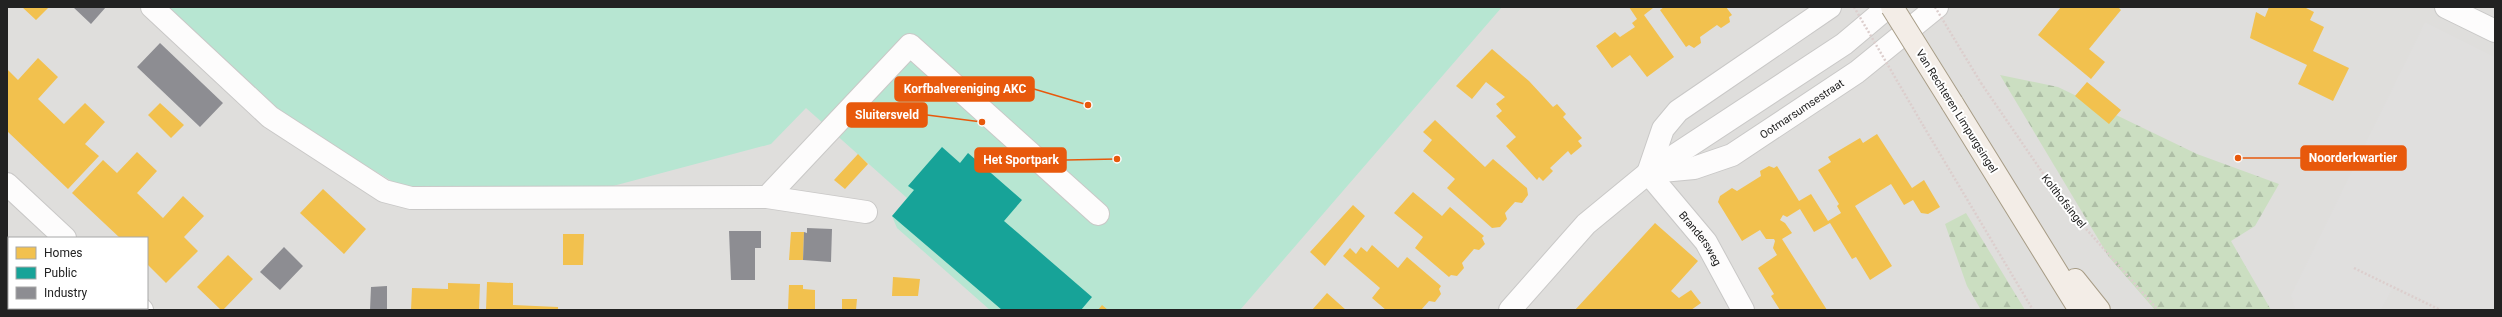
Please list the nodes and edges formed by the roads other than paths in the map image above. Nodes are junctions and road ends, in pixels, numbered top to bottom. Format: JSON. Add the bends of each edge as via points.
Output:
{"nodes":[{"id":1,"x":152,"y":7,"type":"edge"},
{"id":2,"x":1830,"y":7,"type":"edge"},
{"id":3,"x":1888,"y":7,"type":"edge"},
{"id":4,"x":1892,"y":7,"type":"edge"},
{"id":5,"x":1936,"y":7,"type":"edge"},
{"id":6,"x":2446,"y":7,"type":"edge"},
{"id":7,"x":2495,"y":30,"type":"edge"},
{"id":8,"x":1648,"y":172,"type":"junction"},
{"id":9,"x":7,"y":184,"type":"edge"},
{"id":10,"x":767,"y":197,"type":"junction"},
{"id":11,"x":866,"y":212,"type":"dead end"},
{"id":12,"x":1098,"y":214,"type":"dead end"},
{"id":13,"x":2023,"y":216,"type":"junction"},
{"id":14,"x":64,"y":237,"type":"edge"},
{"id":15,"x":1510,"y":310,"type":"edge"},
{"id":16,"x":1743,"y":310,"type":"edge"},
{"id":17,"x":2080,"y":310,"type":"edge"},
{"id":18,"x":2099,"y":310,"type":"edge"}],
"edges":[{"from":1,"to":10,"type":"street","via":[[270,117],[384,191],[411,198]]},
{"from":2,"to":8,"type":"street","via":[[1678,111],[1663,129]]},
{"from":3,"to":8,"type":"street","via":[[1844,44]]},
{"from":4,"to":13,"type":"main road","name":"Van Rechteren Limpurgsingel","bridge":true},
{"from":5,"to":8,"type":"street","name":"Ootmarsumsestraat","via":[[1856,72],[1732,155],[1694,168]]},
{"from":6,"to":7,"type":"street"},
{"from":8,"to":15,"type":"street","via":[[1586,224]]},
{"from":8,"to":16,"type":"street","name":"Brandersweg","via":[[1706,242]]},
{"from":9,"to":14,"type":"street"},
{"from":10,"to":11,"type":"street"},
{"from":10,"to":12,"type":"street","via":[[910,45]]},
{"from":13,"to":17,"type":"main road","name":"Van Rechteren Limpurgsingel"},
{"from":13,"to":18,"type":"main road","name":"Van Rechteren Limpurgsingel"}]}
